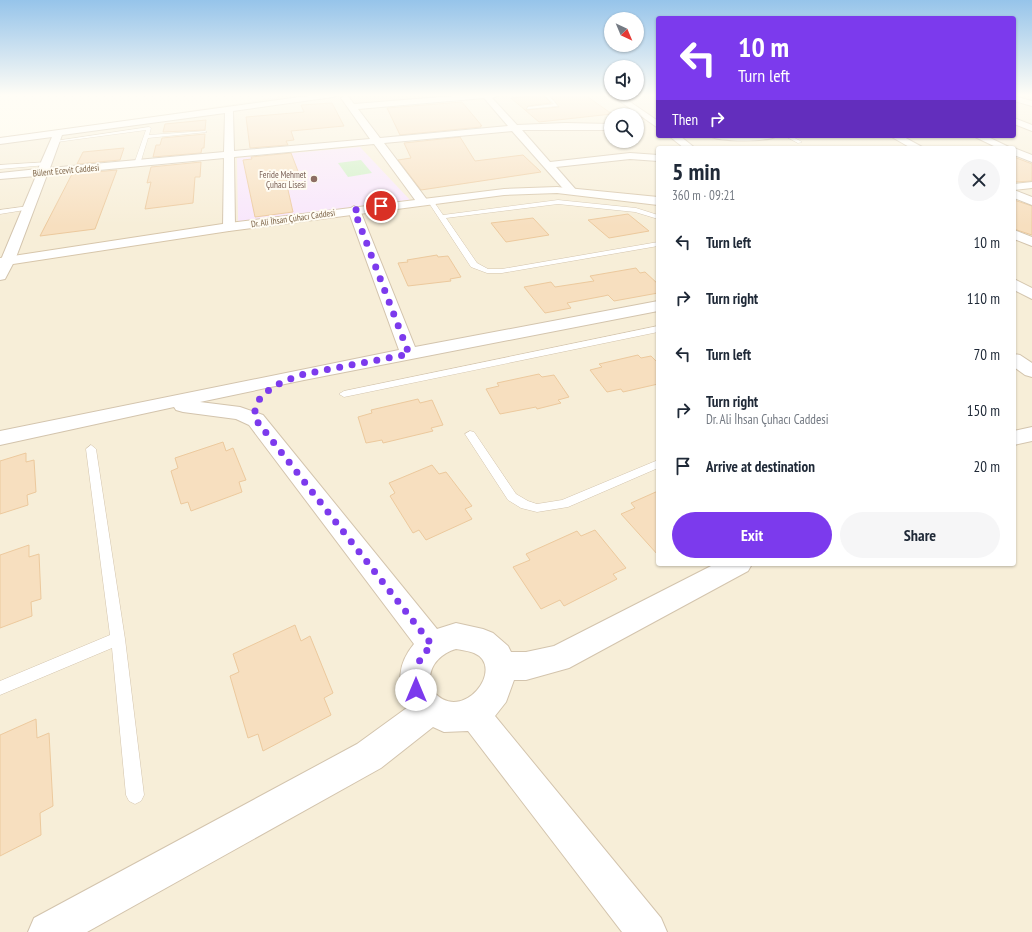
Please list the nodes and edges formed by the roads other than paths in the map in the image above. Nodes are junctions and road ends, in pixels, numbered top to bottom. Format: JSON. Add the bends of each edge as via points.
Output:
{"nodes":[{"id":1,"x":36,"y":138,"type":"edge"},
{"id":2,"x":57,"y":138,"type":"edge"},
{"id":3,"x":147,"y":138,"type":"edge"},
{"id":4,"x":228,"y":138,"type":"edge"},
{"id":5,"x":373,"y":138,"type":"edge"},
{"id":6,"x":411,"y":138,"type":"edge"},
{"id":7,"x":524,"y":138,"type":"edge"},
{"id":8,"x":677,"y":138,"type":"edge"},
{"id":9,"x":792,"y":138,"type":"edge"},
{"id":10,"x":900,"y":138,"type":"edge"},
{"id":11,"x":984,"y":138,"type":"edge"},
{"id":12,"x":0,"y":141,"type":"edge"},
{"id":13,"x":376,"y":142,"type":"junction"},
{"id":14,"x":800,"y":142,"type":"dead end"},
{"id":15,"x":687,"y":146,"type":"edge"},
{"id":16,"x":915,"y":146,"type":"edge"},
{"id":17,"x":1001,"y":146,"type":"edge"},
{"id":18,"x":1016,"y":152,"type":"edge"},
{"id":19,"x":228,"y":156,"type":"junction"},
{"id":20,"x":656,"y":158,"type":"edge"},
{"id":21,"x":1032,"y":159,"type":"edge"},
{"id":22,"x":138,"y":164,"type":"junction"},
{"id":23,"x":548,"y":165,"type":"junction"},
{"id":24,"x":0,"y":167,"type":"edge"},
{"id":25,"x":45,"y":167,"type":"junction"},
{"id":26,"x":0,"y":176,"type":"edge"},
{"id":27,"x":1032,"y":185,"type":"edge"},
{"id":28,"x":1016,"y":187,"type":"edge"},
{"id":29,"x":571,"y":190,"type":"junction"},
{"id":30,"x":1016,"y":195,"type":"edge"},
{"id":31,"x":426,"y":200,"type":"junction"},
{"id":32,"x":656,"y":201,"type":"edge"},
{"id":33,"x":1032,"y":201,"type":"edge"},
{"id":34,"x":29,"y":208,"type":"junction"},
{"id":35,"x":354,"y":210,"type":"junction"},
{"id":36,"x":0,"y":212,"type":"edge"},
{"id":37,"x":656,"y":216,"type":"edge"},
{"id":38,"x":442,"y":217,"type":"junction"},
{"id":39,"x":229,"y":227,"type":"junction"},
{"id":40,"x":1016,"y":235,"type":"edge"},
{"id":41,"x":1032,"y":242,"type":"edge"},
{"id":42,"x":656,"y":244,"type":"edge"},
{"id":43,"x":4,"y":261,"type":"edge"},
{"id":44,"x":0,"y":276,"type":"edge"},
{"id":45,"x":1016,"y":285,"type":"edge"},
{"id":46,"x":1032,"y":294,"type":"edge"},
{"id":47,"x":656,"y":306,"type":"edge"},
{"id":48,"x":656,"y":329,"type":"edge"},
{"id":49,"x":409,"y":354,"type":"junction"},
{"id":50,"x":1016,"y":361,"type":"edge"},
{"id":51,"x":1032,"y":370,"type":"edge"},
{"id":52,"x":304,"y":374,"type":"junction"},
{"id":53,"x":344,"y":394,"type":"dead end"},
{"id":54,"x":138,"y":408,"type":"junction"},
{"id":55,"x":256,"y":420,"type":"junction"},
{"id":56,"x":470,"y":434,"type":"dead end"},
{"id":57,"x":1032,"y":434,"type":"edge"},
{"id":58,"x":0,"y":438,"type":"edge"},
{"id":59,"x":1016,"y":438,"type":"edge"},
{"id":60,"x":91,"y":449,"type":"dead end"},
{"id":61,"x":656,"y":465,"type":"edge"},
{"id":62,"x":735,"y":566,"type":"edge"},
{"id":63,"x":118,"y":639,"type":"junction"},
{"id":64,"x":432,"y":645,"type":"junction"},
{"id":65,"x":500,"y":666,"type":"junction"},
{"id":66,"x":0,"y":688,"type":"edge"},
{"id":67,"x":430,"y":710,"type":"junction"},
{"id":68,"x":473,"y":713,"type":"junction"},
{"id":69,"x":135,"y":795,"type":"dead end"},
{"id":70,"x":48,"y":932,"type":"edge"},
{"id":71,"x":647,"y":932,"type":"edge"}],
"edges":[{"from":1,"to":12,"type":"street"},
{"from":2,"to":25,"type":"street"},
{"from":3,"to":22,"type":"lane"},
{"from":4,"to":19,"type":"street"},
{"from":5,"to":13,"type":"street"},
{"from":6,"to":13,"type":"street","name":"Bülent Ecevit Caddesi"},
{"from":7,"to":23,"type":"street"},
{"from":8,"to":15,"type":"street"},
{"from":9,"to":14,"type":"lane"},
{"from":10,"to":16,"type":"street"},
{"from":11,"to":17,"type":"street"},
{"from":13,"to":19,"type":"street","name":"Bülent Ecevit Caddesi"},
{"from":13,"to":31,"type":"street"},
{"from":18,"to":21,"type":"street"},
{"from":19,"to":22,"type":"street","name":"Bülent Ecevit Caddesi"},
{"from":19,"to":39,"type":"street"},
{"from":20,"to":23,"type":"street","via":[[630,156]]},
{"from":22,"to":25,"type":"street","name":"Bülent Ecevit Caddesi"},
{"from":23,"to":29,"type":"street"},
{"from":24,"to":25,"type":"lane"},
{"from":25,"to":26,"type":"street","name":"Bülent Ecevit Caddesi"},
{"from":25,"to":34,"type":"street"},
{"from":27,"to":28,"type":"street"},
{"from":29,"to":31,"type":"street","name":"Dr. Ali İhsan Çuhacı Caddesi","via":[[522,190]]},
{"from":29,"to":32,"type":"street","name":"Dr. Ali İhsan Çuhacı Caddesi"},
{"from":30,"to":33,"type":"street"},
{"from":31,"to":35,"type":"street","name":"Dr. Ali İhsan Çuhacı Caddesi"},
{"from":31,"to":38,"type":"lane"},
{"from":34,"to":36,"type":"lane"},
{"from":34,"to":43,"type":"street"},
{"from":35,"to":39,"type":"street","name":"Dr. Ali İhsan Çuhacı Caddesi"},
{"from":35,"to":49,"type":"street"},
{"from":37,"to":38,"type":"lane","via":[[636,210],[558,202]]},
{"from":38,"to":42,"type":"lane","via":[[474,265],[486,271],[502,271]]},
{"from":39,"to":43,"type":"street","name":"Dr. Ali İhsan Çuhacı Caddesi"},
{"from":40,"to":41,"type":"street"},
{"from":43,"to":44,"type":"street"},
{"from":45,"to":46,"type":"street"},
{"from":47,"to":49,"type":"street"},
{"from":48,"to":53,"type":"lane"},
{"from":49,"to":52,"type":"street"},
{"from":50,"to":51,"type":"street"},
{"from":52,"to":54,"type":"street"},
{"from":52,"to":55,"type":"street","via":[[280,383],[263,396],[255,412]]},
{"from":54,"to":55,"type":"street","via":[[202,407],[240,413]]},
{"from":54,"to":58,"type":"street"},
{"from":55,"to":64,"type":"street"},
{"from":56,"to":61,"type":"lane","via":[[512,497],[525,505],[537,508],[564,504]]},
{"from":57,"to":59,"type":"street"},
{"from":60,"to":63,"type":"lane"},
{"from":62,"to":65,"type":"street","via":[[560,658],[526,666]]},
{"from":63,"to":66,"type":"lane"},
{"from":63,"to":69,"type":"lane"},
{"from":64,"to":65,"type":"street","via":[[443,639],[468,636],[489,646]]},
{"from":64,"to":67,"type":"street","via":[[423,654],[414,677],[421,701]]},
{"from":65,"to":68,"type":"street","via":[[496,694],[486,705]]},
{"from":67,"to":68,"type":"street","via":[[443,716],[458,718]]},
{"from":67,"to":70,"type":"street","via":[[369,756]]},
{"from":68,"to":71,"type":"street"}]}
